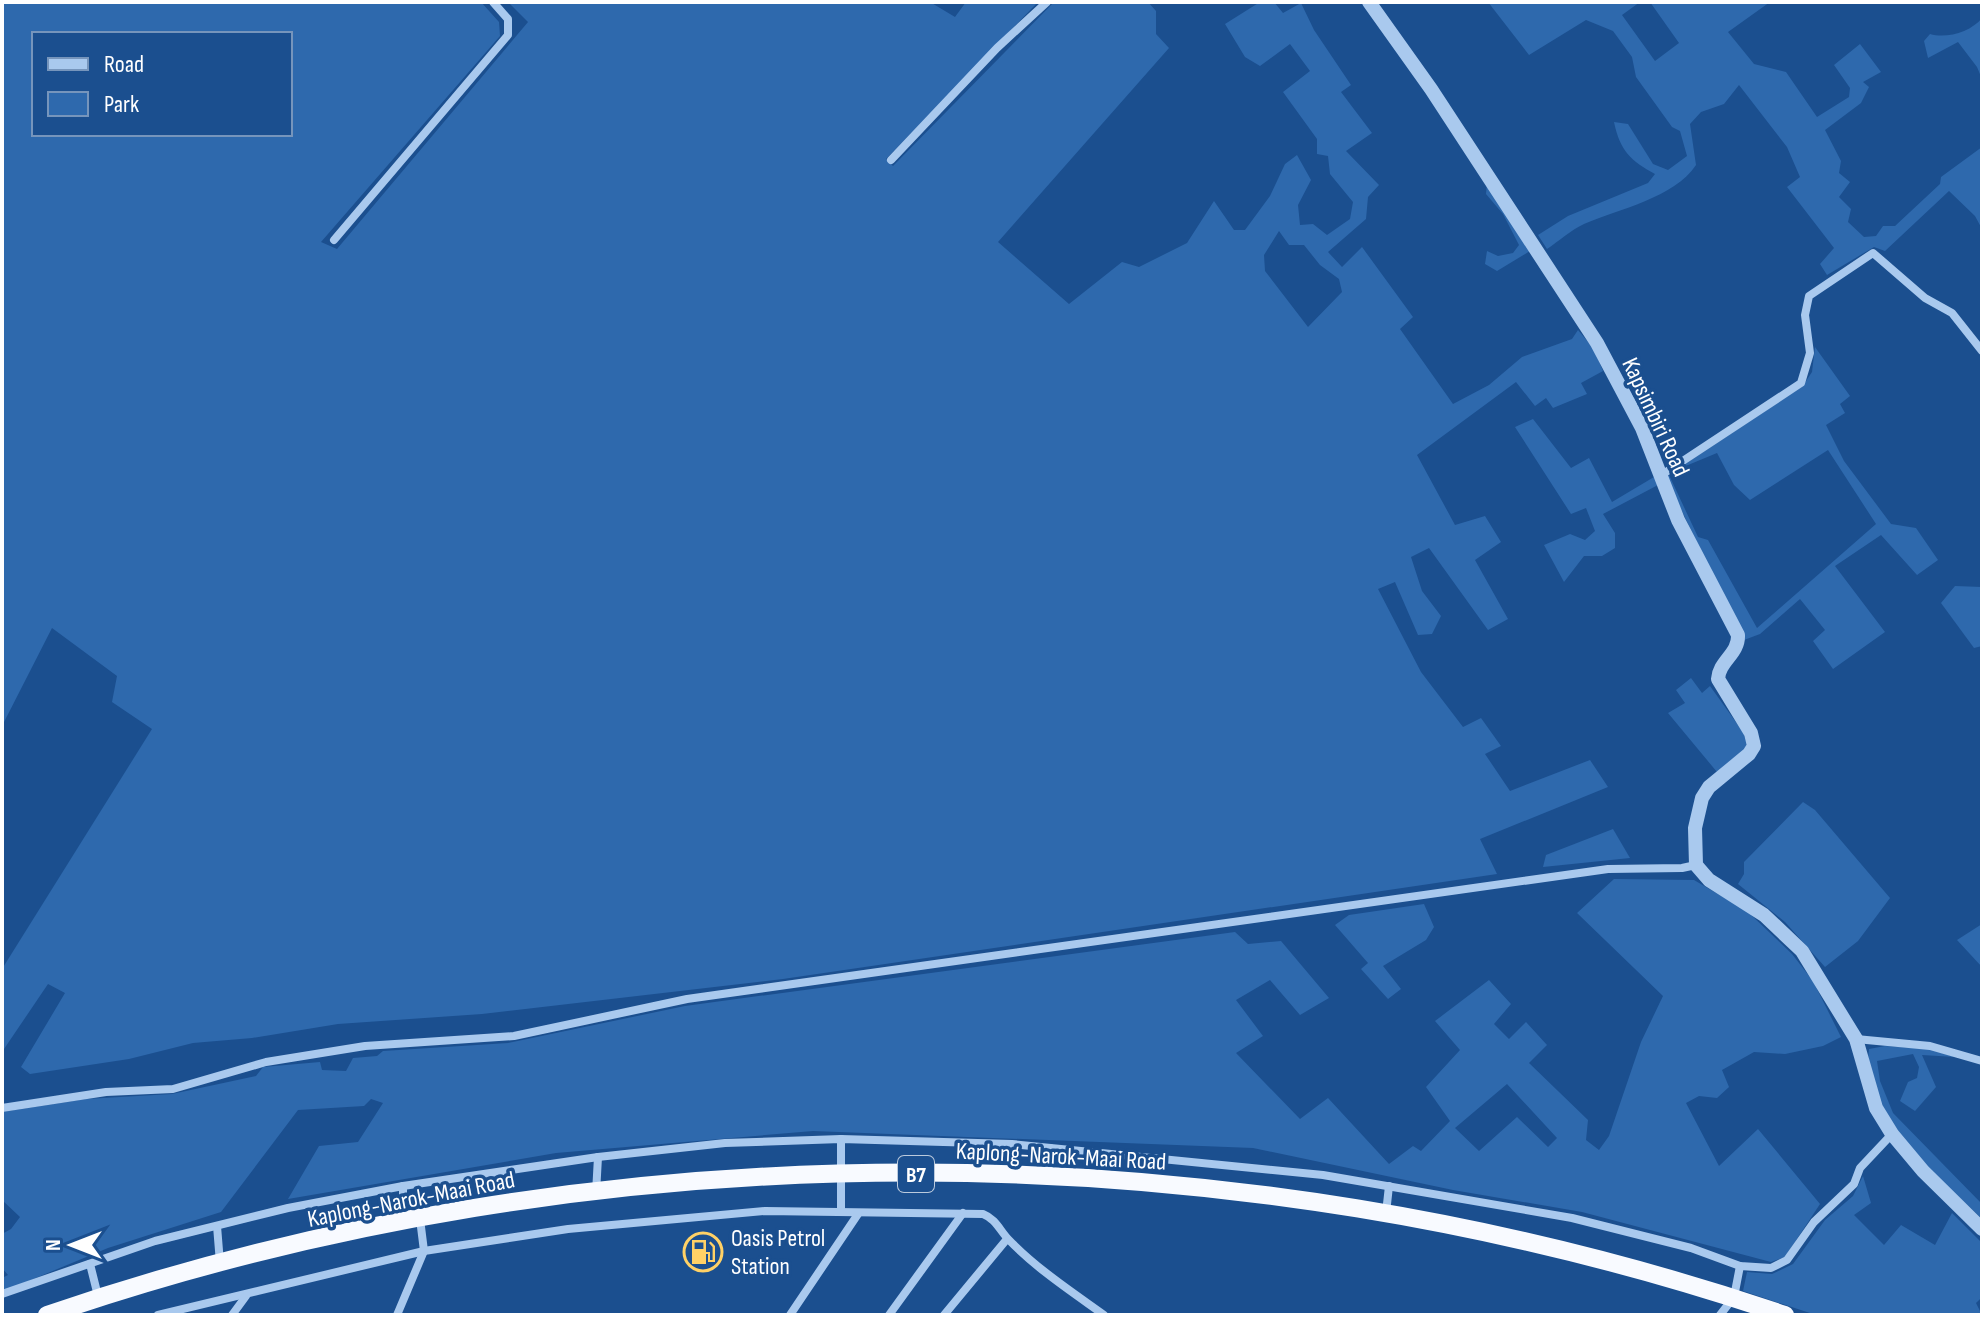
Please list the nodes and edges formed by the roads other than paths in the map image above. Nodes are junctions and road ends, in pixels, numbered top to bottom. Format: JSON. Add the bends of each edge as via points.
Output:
{"nodes":[{"id":1,"x":493,"y":2,"type":"edge"},
{"id":2,"x":1047,"y":2,"type":"edge"},
{"id":3,"x":1369,"y":2,"type":"edge"},
{"id":4,"x":891,"y":160,"type":"dead end"},
{"id":5,"x":334,"y":240,"type":"dead end"},
{"id":6,"x":1982,"y":351,"type":"edge"},
{"id":7,"x":1660,"y":476,"type":"junction"},
{"id":8,"x":1696,"y":865,"type":"junction"},
{"id":9,"x":1856,"y":1039,"type":"junction"},
{"id":10,"x":1982,"y":1061,"type":"edge"},
{"id":11,"x":2,"y":1108,"type":"edge"},
{"id":12,"x":1892,"y":1134,"type":"junction"},
{"id":13,"x":841,"y":1139,"type":"junction"},
{"id":14,"x":1050,"y":1148,"type":"junction"},
{"id":15,"x":598,"y":1157,"type":"junction"},
{"id":16,"x":842,"y":1174,"type":"junction"},
{"id":17,"x":1049,"y":1177,"type":"junction"},
{"id":18,"x":403,"y":1186,"type":"junction"},
{"id":19,"x":1389,"y":1186,"type":"junction"},
{"id":20,"x":596,"y":1194,"type":"junction"},
{"id":21,"x":841,"y":1212,"type":"junction"},
{"id":22,"x":963,"y":1213,"type":"junction"},
{"id":23,"x":858,"y":1214,"type":"junction"},
{"id":24,"x":1386,"y":1215,"type":"junction"},
{"id":25,"x":412,"y":1220,"type":"junction"},
{"id":26,"x":217,"y":1226,"type":"junction"},
{"id":27,"x":1982,"y":1229,"type":"edge"},
{"id":28,"x":1007,"y":1239,"type":"junction"},
{"id":29,"x":424,"y":1251,"type":"junction"},
{"id":30,"x":220,"y":1263,"type":"junction"},
{"id":31,"x":90,"y":1264,"type":"junction"},
{"id":32,"x":1740,"y":1266,"type":"junction"},
{"id":33,"x":2,"y":1294,"type":"edge"},
{"id":34,"x":98,"y":1296,"type":"junction"},
{"id":35,"x":247,"y":1296,"type":"junction"},
{"id":36,"x":1734,"y":1297,"type":"junction"},
{"id":37,"x":59,"y":1313,"type":"edge"},
{"id":38,"x":158,"y":1315,"type":"edge"},
{"id":39,"x":232,"y":1315,"type":"edge"},
{"id":40,"x":397,"y":1315,"type":"edge"},
{"id":41,"x":790,"y":1315,"type":"edge"},
{"id":42,"x":889,"y":1315,"type":"edge"},
{"id":43,"x":944,"y":1315,"type":"edge"},
{"id":44,"x":1104,"y":1315,"type":"edge"},
{"id":45,"x":1720,"y":1315,"type":"edge"},
{"id":46,"x":1785,"y":1315,"type":"edge"}],
"edges":[{"from":1,"to":5,"type":"street","via":[[508,19],[508,35]]},
{"from":2,"to":4,"type":"street"},
{"from":3,"to":7,"type":"street","name":"Kapsimbiri Road","via":[[1597,343],[1642,428]]},
{"from":6,"to":7,"type":"street","via":[[1952,313],[1925,298],[1873,253],[1809,296],[1805,315],[1810,353],[1801,383]]},
{"from":7,"to":8,"type":"street","name":"Kapsimbiri Road","via":[[1738,635],[1718,679],[1753,738],[1749,754],[1702,798],[1695,828]]},
{"from":8,"to":9,"type":"street","via":[[1709,880],[1764,915],[1802,951]]},
{"from":8,"to":11,"type":"street","via":[[1608,869],[687,999],[514,1036],[365,1046],[266,1062],[173,1089]]},
{"from":9,"to":10,"type":"street","via":[[1930,1046]]},
{"from":9,"to":12,"type":"street","via":[[1876,1108]]},
{"from":12,"to":27,"type":"street"},
{"from":12,"to":32,"type":"street","via":[[1787,1260],[1771,1268]]},
{"from":13,"to":14,"type":"street"},
{"from":13,"to":15,"type":"street","via":[[725,1143]]},
{"from":13,"to":16,"type":"street"},
{"from":14,"to":17,"type":"street"},
{"from":14,"to":19,"type":"street","via":[[1254,1165]]},
{"from":15,"to":18,"type":"street"},
{"from":15,"to":20,"type":"street"},
{"from":16,"to":17,"type":"highway","name":"Kaplong-Narok-Maai Road","number":"B7"},
{"from":16,"to":20,"type":"highway","name":"Kaplong-Narok-Maai Road","number":"B7","via":[[765,1176]]},
{"from":16,"to":21,"type":"street"},
{"from":17,"to":24,"type":"highway","name":"Kaplong-Narok-Maai Road","number":"B7","via":[[1199,1186]]},
{"from":18,"to":25,"type":"street"},
{"from":18,"to":26,"type":"street"},
{"from":19,"to":24,"type":"street"},
{"from":19,"to":32,"type":"street","via":[[1572,1218]]},
{"from":20,"to":25,"type":"highway","name":"Kaplong-Narok-Maai Road","number":"B7","via":[[502,1203]]},
{"from":21,"to":23,"type":"street"},
{"from":21,"to":29,"type":"street","via":[[655,1219]]},
{"from":22,"to":23,"type":"street"},
{"from":22,"to":28,"type":"street","via":[[990,1217]]},
{"from":22,"to":42,"type":"street"},
{"from":23,"to":41,"type":"street"},
{"from":24,"to":36,"type":"highway","name":"Kaplong-Narok-Maai Road","number":"B7","via":[[1536,1245]]},
{"from":25,"to":29,"type":"street"},
{"from":25,"to":30,"type":"highway","name":"Kaplong-Narok-Maai Road","number":"B7"},
{"from":26,"to":30,"type":"street"},
{"from":26,"to":31,"type":"street"},
{"from":28,"to":43,"type":"street"},
{"from":28,"to":44,"type":"street"},
{"from":29,"to":35,"type":"street"},
{"from":29,"to":40,"type":"street"},
{"from":30,"to":34,"type":"highway","name":"Kaplong-Narok-Maai Road","number":"B7"},
{"from":31,"to":33,"type":"street"},
{"from":31,"to":34,"type":"street"},
{"from":32,"to":36,"type":"street"},
{"from":34,"to":37,"type":"highway","name":"Kaplong-Narok-Maai Road","number":"B7"},
{"from":35,"to":38,"type":"street"},
{"from":35,"to":39,"type":"street"},
{"from":36,"to":45,"type":"street"},
{"from":36,"to":46,"type":"highway","name":"Kaplong-Narok-Maai Road","number":"B7"}]}
